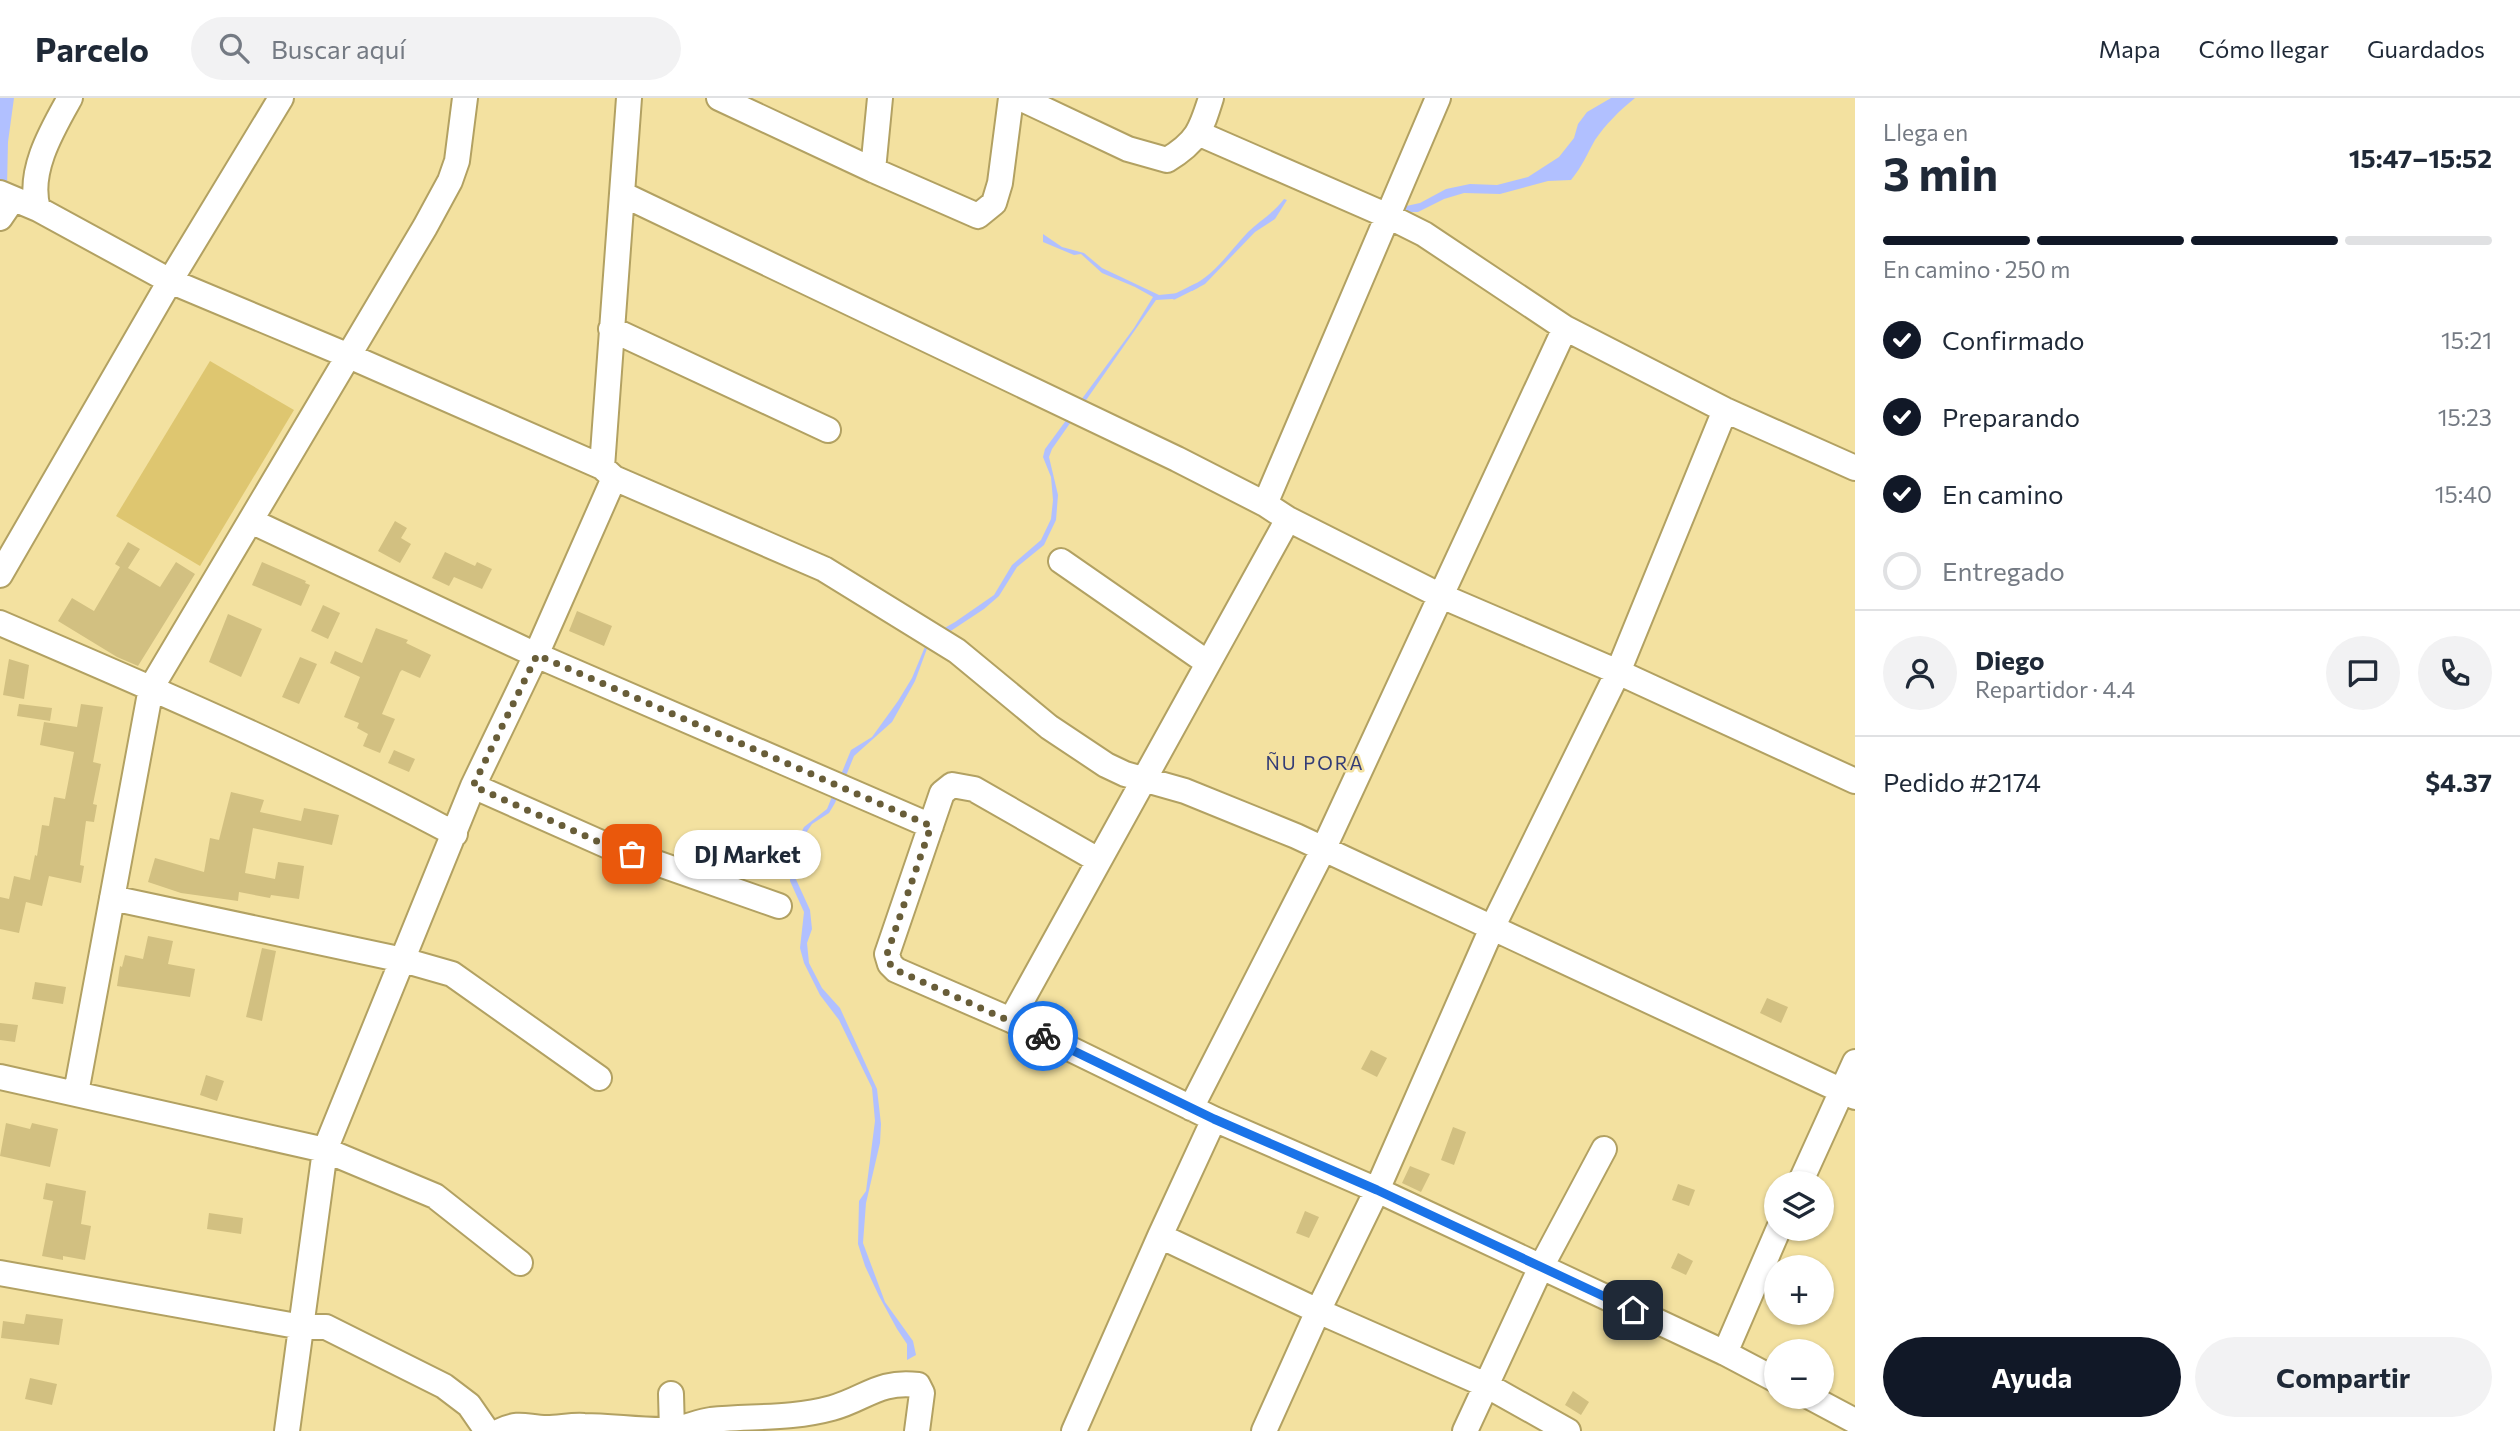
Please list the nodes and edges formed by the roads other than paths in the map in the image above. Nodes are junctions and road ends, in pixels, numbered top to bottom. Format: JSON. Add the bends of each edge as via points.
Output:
{"nodes":[{"id":1,"x":70,"y":98,"type":"edge"},
{"id":2,"x":281,"y":98,"type":"edge"},
{"id":3,"x":465,"y":98,"type":"edge"},
{"id":4,"x":629,"y":98,"type":"edge"},
{"id":5,"x":719,"y":98,"type":"edge"},
{"id":6,"x":880,"y":98,"type":"edge"},
{"id":7,"x":1011,"y":98,"type":"edge"},
{"id":8,"x":1020,"y":98,"type":"edge"},
{"id":9,"x":1211,"y":98,"type":"edge"},
{"id":10,"x":1438,"y":98,"type":"edge"},
{"id":11,"x":745,"y":104,"type":"edge"},
{"id":12,"x":1200,"y":134,"type":"junction"},
{"id":13,"x":873,"y":170,"type":"junction"},
{"id":14,"x":622,"y":194,"type":"junction"},
{"id":15,"x":4,"y":204,"type":"edge"},
{"id":16,"x":38,"y":209,"type":"junction"},
{"id":17,"x":1388,"y":216,"type":"junction"},
{"id":18,"x":170,"y":281,"type":"junction"},
{"id":19,"x":1564,"y":328,"type":"junction"},
{"id":20,"x":611,"y":329,"type":"junction"},
{"id":21,"x":349,"y":356,"type":"junction"},
{"id":22,"x":1725,"y":410,"type":"junction"},
{"id":23,"x":828,"y":430,"type":"dead end"},
{"id":24,"x":1855,"y":468,"type":"edge"},
{"id":25,"x":608,"y":473,"type":"junction"},
{"id":26,"x":1265,"y":504,"type":"junction"},
{"id":27,"x":1288,"y":519,"type":"junction"},
{"id":28,"x":251,"y":521,"type":"junction"},
{"id":29,"x":1061,"y":561,"type":"dead end"},
{"id":30,"x":0,"y":575,"type":"edge"},
{"id":31,"x":1439,"y":595,"type":"junction"},
{"id":32,"x":0,"y":624,"type":"edge"},
{"id":33,"x":537,"y":655,"type":"junction"},
{"id":34,"x":1208,"y":663,"type":"junction"},
{"id":35,"x":1618,"y":672,"type":"junction"},
{"id":36,"x":151,"y":688,"type":"junction"},
{"id":37,"x":1143,"y":779,"type":"junction"},
{"id":38,"x":1855,"y":781,"type":"edge"},
{"id":39,"x":473,"y":786,"type":"junction"},
{"id":40,"x":931,"y":826,"type":"junction"},
{"id":41,"x":455,"y":834,"type":"junction"},
{"id":42,"x":1323,"y":850,"type":"junction"},
{"id":43,"x":1098,"y":860,"type":"junction"},
{"id":44,"x":112,"y":898,"type":"junction"},
{"id":45,"x":779,"y":906,"type":"dead end"},
{"id":46,"x":1492,"y":928,"type":"junction"},
{"id":47,"x":403,"y":960,"type":"junction"},
{"id":48,"x":1011,"y":1020,"type":"junction"},
{"id":49,"x":1855,"y":1062,"type":"edge"},
{"id":50,"x":0,"y":1077,"type":"edge"},
{"id":51,"x":599,"y":1078,"type":"dead end"},
{"id":52,"x":76,"y":1093,"type":"junction"},
{"id":53,"x":1848,"y":1093,"type":"edge"},
{"id":54,"x":1191,"y":1108,"type":"junction"},
{"id":55,"x":1214,"y":1119,"type":"junction"},
{"id":56,"x":1604,"y":1149,"type":"dead end"},
{"id":57,"x":325,"y":1150,"type":"junction"},
{"id":58,"x":1806,"y":1171,"type":"edge"},
{"id":59,"x":1377,"y":1190,"type":"junction"},
{"id":60,"x":1160,"y":1236,"type":"junction"},
{"id":61,"x":1773,"y":1241,"type":"edge"},
{"id":62,"x":520,"y":1264,"type":"dead end"},
{"id":63,"x":1541,"y":1267,"type":"junction"},
{"id":64,"x":0,"y":1273,"type":"edge"},
{"id":65,"x":1318,"y":1311,"type":"junction"},
{"id":66,"x":302,"y":1327,"type":"junction"},
{"id":67,"x":1725,"y":1353,"type":"junction"},
{"id":68,"x":1764,"y":1374,"type":"edge"},
{"id":69,"x":1486,"y":1385,"type":"junction"},
{"id":70,"x":671,"y":1394,"type":"dead end"},
{"id":71,"x":1832,"y":1409,"type":"edge"},
{"id":72,"x":1855,"y":1421,"type":"edge"},
{"id":73,"x":672,"y":1430,"type":"edge"},
{"id":74,"x":287,"y":1431,"type":"edge"},
{"id":75,"x":487,"y":1431,"type":"edge"},
{"id":76,"x":500,"y":1431,"type":"edge"},
{"id":77,"x":917,"y":1431,"type":"edge"},
{"id":78,"x":1074,"y":1431,"type":"edge"},
{"id":79,"x":1264,"y":1431,"type":"edge"},
{"id":80,"x":1465,"y":1431,"type":"edge"},
{"id":81,"x":1567,"y":1431,"type":"edge"}],
"edges":[{"from":1,"to":16,"type":"street","via":[[35,177]]},
{"from":2,"to":18,"type":"street"},
{"from":3,"to":21,"type":"street","via":[[450,181]]},
{"from":4,"to":14,"type":"street"},
{"from":5,"to":11,"type":"street"},
{"from":6,"to":13,"type":"street"},
{"from":7,"to":13,"type":"street","via":[[1000,183],[994,203],[978,216]]},
{"from":8,"to":12,"type":"street","via":[[1128,149],[1167,160]]},
{"from":9,"to":12,"type":"street"},
{"from":10,"to":17,"type":"street"},
{"from":11,"to":13,"type":"street"},
{"from":12,"to":17,"type":"street"},
{"from":14,"to":20,"type":"street"},
{"from":14,"to":26,"type":"street"},
{"from":15,"to":16,"type":"street"},
{"from":16,"to":18,"type":"street"},
{"from":17,"to":19,"type":"street","via":[[1424,234]]},
{"from":17,"to":26,"type":"street"},
{"from":18,"to":21,"type":"street"},
{"from":18,"to":30,"type":"street"},
{"from":19,"to":22,"type":"street"},
{"from":19,"to":31,"type":"street"},
{"from":20,"to":23,"type":"street"},
{"from":20,"to":25,"type":"street"},
{"from":21,"to":25,"type":"street"},
{"from":21,"to":28,"type":"street"},
{"from":22,"to":24,"type":"street"},
{"from":22,"to":35,"type":"street"},
{"from":25,"to":33,"type":"street"},
{"from":25,"to":37,"type":"street","via":[[824,569],[957,651],[1049,727],[1106,765]]},
{"from":26,"to":27,"type":"street"},
{"from":27,"to":31,"type":"street"},
{"from":27,"to":34,"type":"street"},
{"from":28,"to":33,"type":"street"},
{"from":28,"to":36,"type":"street"},
{"from":29,"to":34,"type":"street"},
{"from":31,"to":35,"type":"street"},
{"from":31,"to":42,"type":"street"},
{"from":32,"to":36,"type":"street"},
{"from":33,"to":39,"type":"street"},
{"from":33,"to":40,"type":"street"},
{"from":34,"to":37,"type":"street"},
{"from":35,"to":38,"type":"street"},
{"from":35,"to":46,"type":"street"},
{"from":36,"to":41,"type":"street","via":[[382,794]]},
{"from":36,"to":44,"type":"street"},
{"from":37,"to":42,"type":"street","via":[[1185,790]]},
{"from":37,"to":43,"type":"street"},
{"from":39,"to":41,"type":"street"},
{"from":39,"to":45,"type":"street","via":[[608,846]]},
{"from":40,"to":43,"type":"street","via":[[942,793],[952,785],[964,786]]},
{"from":40,"to":48,"type":"street","via":[[887,954],[890,964]]},
{"from":41,"to":47,"type":"street"},
{"from":42,"to":46,"type":"street"},
{"from":42,"to":54,"type":"street"},
{"from":43,"to":48,"type":"street"},
{"from":44,"to":47,"type":"street"},
{"from":44,"to":52,"type":"street"},
{"from":46,"to":53,"type":"street"},
{"from":46,"to":59,"type":"street"},
{"from":47,"to":51,"type":"street","via":[[452,974]]},
{"from":47,"to":57,"type":"street"},
{"from":48,"to":54,"type":"street"},
{"from":49,"to":53,"type":"street"},
{"from":50,"to":52,"type":"street"},
{"from":52,"to":57,"type":"street"},
{"from":53,"to":58,"type":"street"},
{"from":54,"to":55,"type":"street"},
{"from":55,"to":59,"type":"street"},
{"from":55,"to":60,"type":"street"},
{"from":56,"to":63,"type":"street"},
{"from":57,"to":62,"type":"street","via":[[435,1196]]},
{"from":57,"to":66,"type":"street"},
{"from":59,"to":63,"type":"street"},
{"from":59,"to":65,"type":"street"},
{"from":60,"to":65,"type":"street"},
{"from":60,"to":78,"type":"street"},
{"from":61,"to":67,"type":"street"},
{"from":63,"to":67,"type":"street"},
{"from":63,"to":69,"type":"street"},
{"from":64,"to":66,"type":"street"},
{"from":65,"to":69,"type":"street"},
{"from":65,"to":79,"type":"street"},
{"from":66,"to":74,"type":"street"},
{"from":66,"to":75,"type":"street","via":[[326,1326],[444,1386],[469,1405]]},
{"from":67,"to":68,"type":"street"},
{"from":69,"to":80,"type":"street"},
{"from":69,"to":81,"type":"street"},
{"from":70,"to":73,"type":"street"},
{"from":71,"to":72,"type":"street"},
{"from":73,"to":76,"type":"street","via":[[524,1424]]},
{"from":73,"to":77,"type":"street","via":[[698,1422],[775,1418],[833,1408],[885,1385],[903,1383],[918,1385],[922,1393]]}]}
